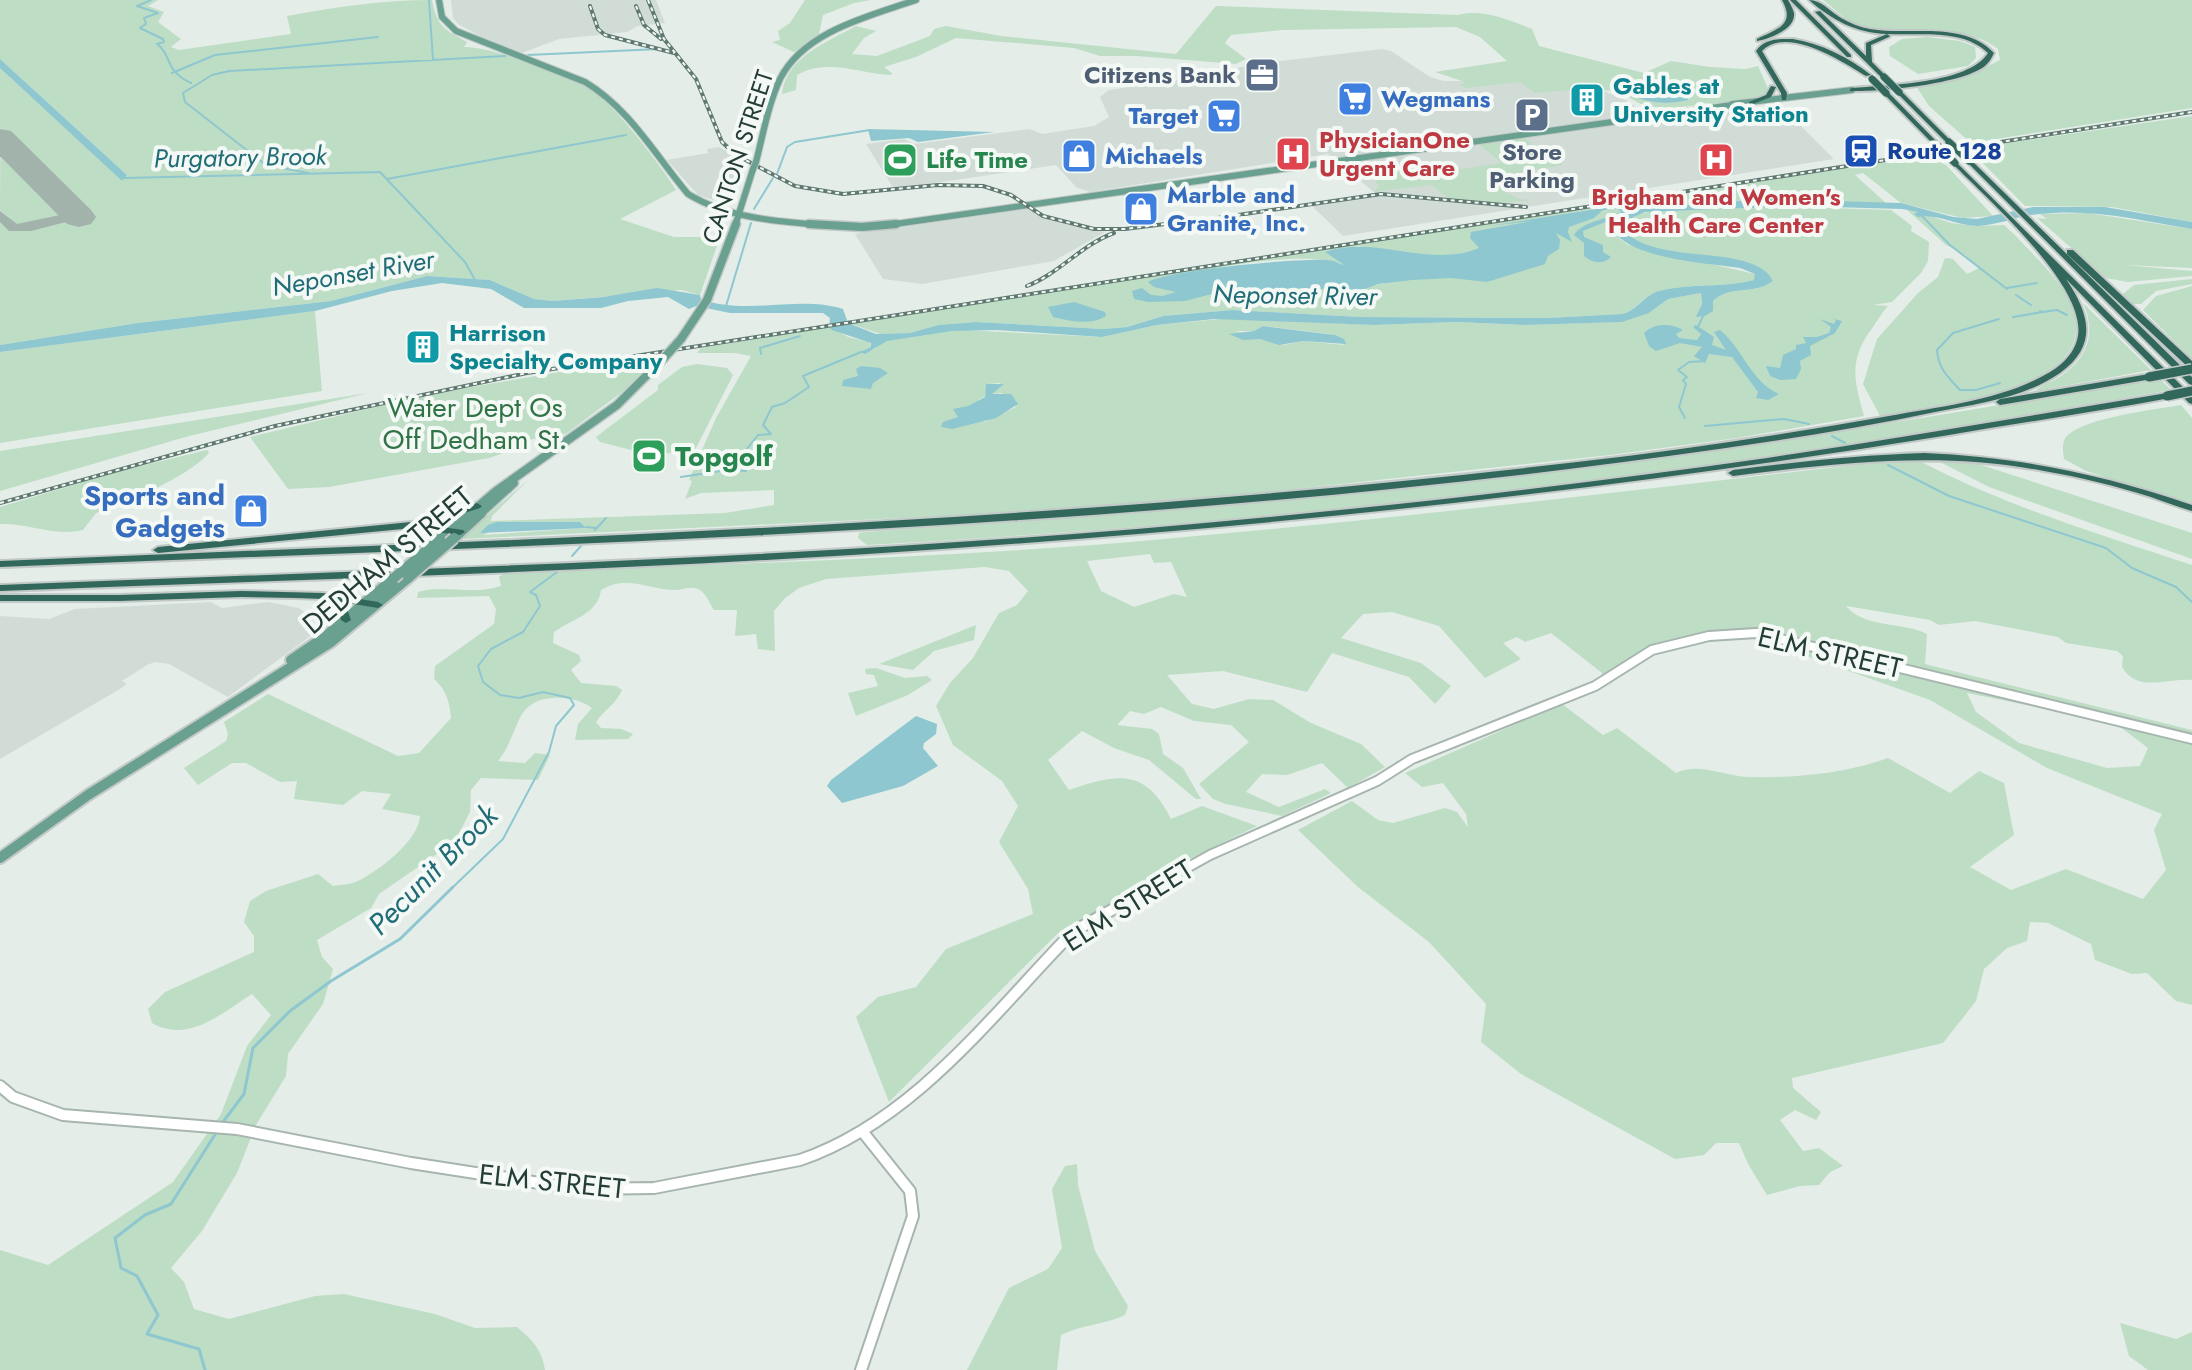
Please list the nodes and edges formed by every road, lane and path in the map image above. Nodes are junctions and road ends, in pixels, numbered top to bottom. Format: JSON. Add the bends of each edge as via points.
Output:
{"nodes":[{"id":1,"x":439,"y":0,"type":"edge"},
{"id":2,"x":916,"y":0,"type":"edge"},
{"id":3,"x":1785,"y":0,"type":"edge"},
{"id":4,"x":1793,"y":0,"type":"edge"},
{"id":5,"x":1806,"y":0,"type":"edge"},
{"id":6,"x":1812,"y":0,"type":"edge"},
{"id":7,"x":1914,"y":34,"type":"junction"},
{"id":8,"x":1872,"y":65,"type":"junction"},
{"id":9,"x":1870,"y":77,"type":"junction"},
{"id":10,"x":1773,"y":87,"type":"junction"},
{"id":11,"x":1852,"y":90,"type":"joint"},
{"id":12,"x":1784,"y":99,"type":"junction"},
{"id":13,"x":1751,"y":103,"type":"junction"},
{"id":14,"x":744,"y":198,"type":"junction"},
{"id":15,"x":711,"y":205,"type":"junction"},
{"id":16,"x":739,"y":211,"type":"junction"},
{"id":17,"x":775,"y":219,"type":"junction"},
{"id":18,"x":2028,"y":220,"type":"junction"},
{"id":19,"x":734,"y":228,"type":"junction"},
{"id":20,"x":2044,"y":252,"type":"junction"},
{"id":21,"x":706,"y":304,"type":"joint"},
{"id":22,"x":2192,"y":368,"type":"edge"},
{"id":23,"x":2192,"y":382,"type":"edge"},
{"id":24,"x":2192,"y":391,"type":"edge"},
{"id":25,"x":2192,"y":401,"type":"edge"},
{"id":26,"x":1907,"y":414,"type":"junction"},
{"id":27,"x":517,"y":479,"type":"junction"},
{"id":28,"x":1458,"y":500,"type":"junction"},
{"id":29,"x":477,"y":506,"type":"junction"},
{"id":30,"x":2192,"y":508,"type":"edge"},
{"id":31,"x":454,"y":533,"type":"junction"},
{"id":32,"x":299,"y":537,"type":"junction"},
{"id":33,"x":53,"y":562,"type":"junction"},
{"id":34,"x":0,"y":564,"type":"edge"},
{"id":35,"x":0,"y":588,"type":"edge"},
{"id":36,"x":268,"y":593,"type":"junction"},
{"id":37,"x":0,"y":598,"type":"edge"},
{"id":38,"x":372,"y":603,"type":"junction"},
{"id":39,"x":346,"y":620,"type":"junction"},
{"id":40,"x":241,"y":697,"type":"junction"},
{"id":41,"x":2192,"y":739,"type":"edge"},
{"id":42,"x":0,"y":858,"type":"edge"},
{"id":43,"x":0,"y":1086,"type":"edge"},
{"id":44,"x":862,"y":1131,"type":"junction"},
{"id":45,"x":861,"y":1370,"type":"edge"}],
"edges":[{"from":1,"to":15,"type":"main road","via":[[442,17],[456,31],[601,91],[689,194]]},
{"from":2,"to":14,"type":"main road","name":"CANTON STREET","via":[[822,39],[798,57],[780,80]]},
{"from":3,"to":10,"type":"highway","via":[[1790,20],[1752,49]]},
{"from":4,"to":9,"type":"highway"},
{"from":5,"to":8,"type":"highway"},
{"from":6,"to":7,"type":"highway","via":[[1856,28]]},
{"from":7,"to":8,"type":"highway","via":[[1870,42],[1866,49]]},
{"from":7,"to":11,"type":"highway","via":[[1967,38],[1988,48],[1991,57],[1965,74]]},
{"from":8,"to":18,"type":"highway","bridge":true},
{"from":9,"to":12,"type":"highway","via":[[1819,45],[1768,43],[1759,51]]},
{"from":9,"to":20,"type":"highway","bridge":true},
{"from":10,"to":12,"type":"highway"},
{"from":10,"to":13,"type":"highway","via":[[1770,95]]},
{"from":11,"to":12,"type":"main road"},
{"from":12,"to":13,"type":"main road"},
{"from":13,"to":17,"type":"main road","via":[[868,227],[820,227]]},
{"from":14,"to":15,"type":"main road"},
{"from":14,"to":16,"type":"main road","name":"CANTON STREET"},
{"from":15,"to":16,"type":"main road"},
{"from":16,"to":17,"type":"main road"},
{"from":16,"to":19,"type":"main road","name":"CANTON STREET"},
{"from":17,"to":19,"type":"main road","via":[[752,219]]},
{"from":18,"to":22,"type":"highway","via":[[2100,278]]},
{"from":18,"to":23,"type":"highway"},
{"from":19,"to":21,"type":"main road","name":"CANTON STREET"},
{"from":20,"to":25,"type":"highway"},
{"from":20,"to":26,"type":"highway","via":[[2082,318],[2082,339],[2072,359],[2023,389]]},
{"from":21,"to":27,"type":"main road","name":"DEDHAM STREET","bridge":true,"via":[[681,339],[622,400]]},
{"from":22,"to":26,"type":"highway","bridge":true},
{"from":24,"to":28,"type":"highway","bridge":true,"via":[[1776,459]]},
{"from":26,"to":33,"type":"highway","via":[[1555,467],[1120,510],[833,528]]},
{"from":27,"to":29,"type":"main road","name":"DEDHAM STREET"},
{"from":27,"to":31,"type":"main road","name":"DEDHAM STREET"},
{"from":28,"to":30,"type":"highway","via":[[1932,456],[2067,472]]},
{"from":28,"to":35,"type":"highway","via":[[974,544]]},
{"from":29,"to":31,"type":"main road","name":"DEDHAM STREET"},
{"from":29,"to":32,"type":"highway","via":[[431,522]]},
{"from":31,"to":32,"type":"highway"},
{"from":31,"to":38,"type":"main road","name":"DEDHAM STREET","bridge":true,"via":[[408,578]]},
{"from":31,"to":38,"type":"main road","name":"DEDHAM STREET","bridge":true,"via":[[394,578]]},
{"from":32,"to":33,"type":"highway"},
{"from":33,"to":34,"type":"highway"},
{"from":36,"to":37,"type":"highway"},
{"from":36,"to":38,"type":"highway","via":[[310,593]]},
{"from":36,"to":39,"type":"highway","via":[[329,599],[341,606]]},
{"from":38,"to":39,"type":"main road","name":"DEDHAM STREET"},
{"from":38,"to":40,"type":"main road","name":"DEDHAM STREET","via":[[331,642]]},
{"from":39,"to":40,"type":"main road","name":"DEDHAM STREET"},
{"from":40,"to":42,"type":"main road","name":"DEDHAM STREET","via":[[72,805]]},
{"from":41,"to":44,"type":"street","name":"ELM STREET","via":[[1756,633],[1671,644],[1642,655],[1595,686],[1412,759],[1377,781],[1210,855],[1083,926],[941,1068]]},
{"from":43,"to":44,"type":"street","name":"ELM STREET","via":[[25,1102],[63,1115],[237,1129],[411,1163],[601,1191],[654,1188],[787,1163],[823,1152]]},
{"from":44,"to":45,"type":"street","via":[[914,1203]]}]}
